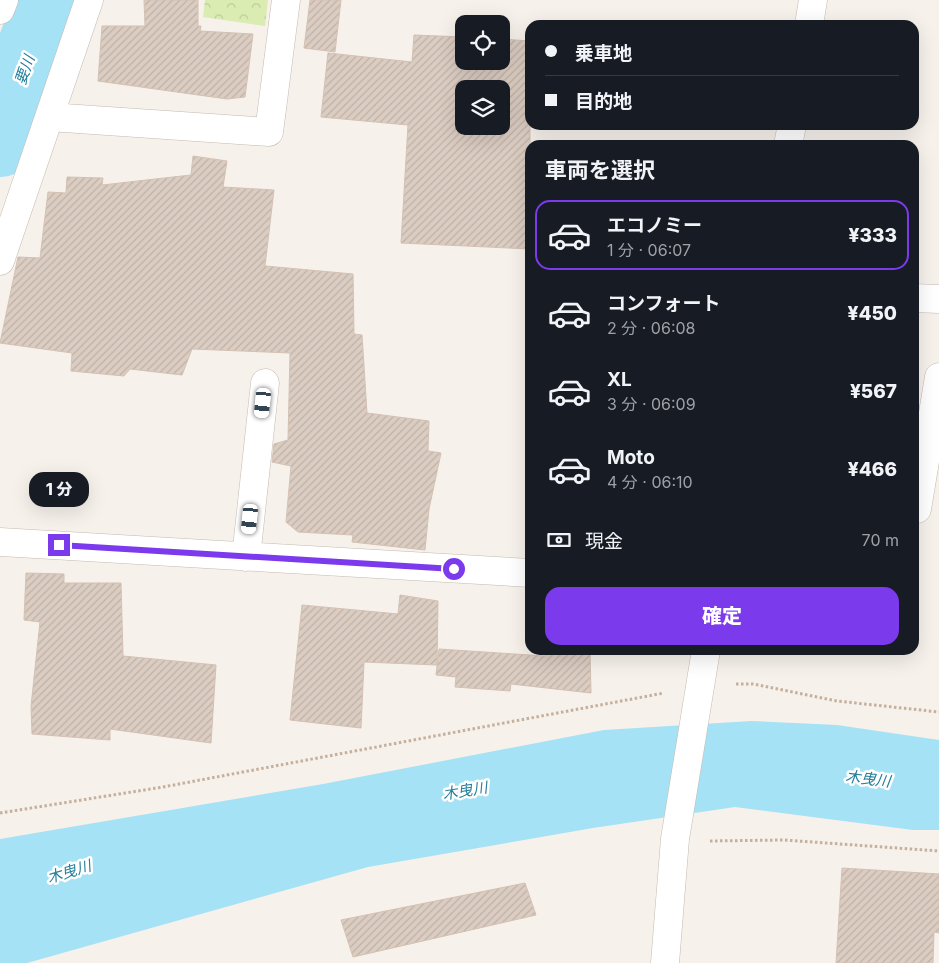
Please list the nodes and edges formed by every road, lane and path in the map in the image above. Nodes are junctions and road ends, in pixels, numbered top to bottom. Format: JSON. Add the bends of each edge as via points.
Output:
{"nodes":[{"id":1,"x":4,"y":0,"type":"edge"},
{"id":2,"x":89,"y":0,"type":"edge"},
{"id":3,"x":286,"y":0,"type":"edge"},
{"id":4,"x":813,"y":0,"type":"edge"},
{"id":5,"x":0,"y":10,"type":"edge"},
{"id":6,"x":810,"y":20,"type":"edge"},
{"id":7,"x":49,"y":117,"type":"junction"},
{"id":8,"x":0,"y":261,"type":"edge"},
{"id":9,"x":919,"y":298,"type":"edge"},
{"id":10,"x":939,"y":299,"type":"edge"},
{"id":11,"x":939,"y":377,"type":"edge"},
{"id":12,"x":265,"y":383,"type":"dead end"},
{"id":13,"x":919,"y":497,"type":"edge"},
{"id":14,"x":0,"y":542,"type":"edge"},
{"id":15,"x":246,"y":557,"type":"junction"},
{"id":16,"x":525,"y":573,"type":"edge"},
{"id":17,"x":705,"y":655,"type":"edge"},
{"id":18,"x":701,"y":685,"type":"junction"},
{"id":19,"x":939,"y":712,"type":"edge"},
{"id":20,"x":0,"y":813,"type":"edge"},
{"id":21,"x":675,"y":839,"type":"junction"},
{"id":22,"x":939,"y":851,"type":"edge"},
{"id":23,"x":665,"y":963,"type":"edge"}],
"edges":[{"from":1,"to":5,"type":"street"},
{"from":2,"to":7,"type":"street"},
{"from":3,"to":7,"type":"street","via":[[269,132]]},
{"from":4,"to":6,"type":"street"},
{"from":7,"to":8,"type":"street"},
{"from":9,"to":10,"type":"street"},
{"from":11,"to":13,"type":"street"},
{"from":12,"to":15,"type":"street"},
{"from":14,"to":15,"type":"street"},
{"from":15,"to":16,"type":"street"},
{"from":17,"to":18,"type":"street"},
{"from":18,"to":19,"type":"path","via":[[753,684],[837,701]]},
{"from":18,"to":20,"type":"path","via":[[163,787]]},
{"from":18,"to":21,"type":"street"},
{"from":21,"to":22,"type":"path","via":[[784,840]]},
{"from":21,"to":23,"type":"street"}]}
